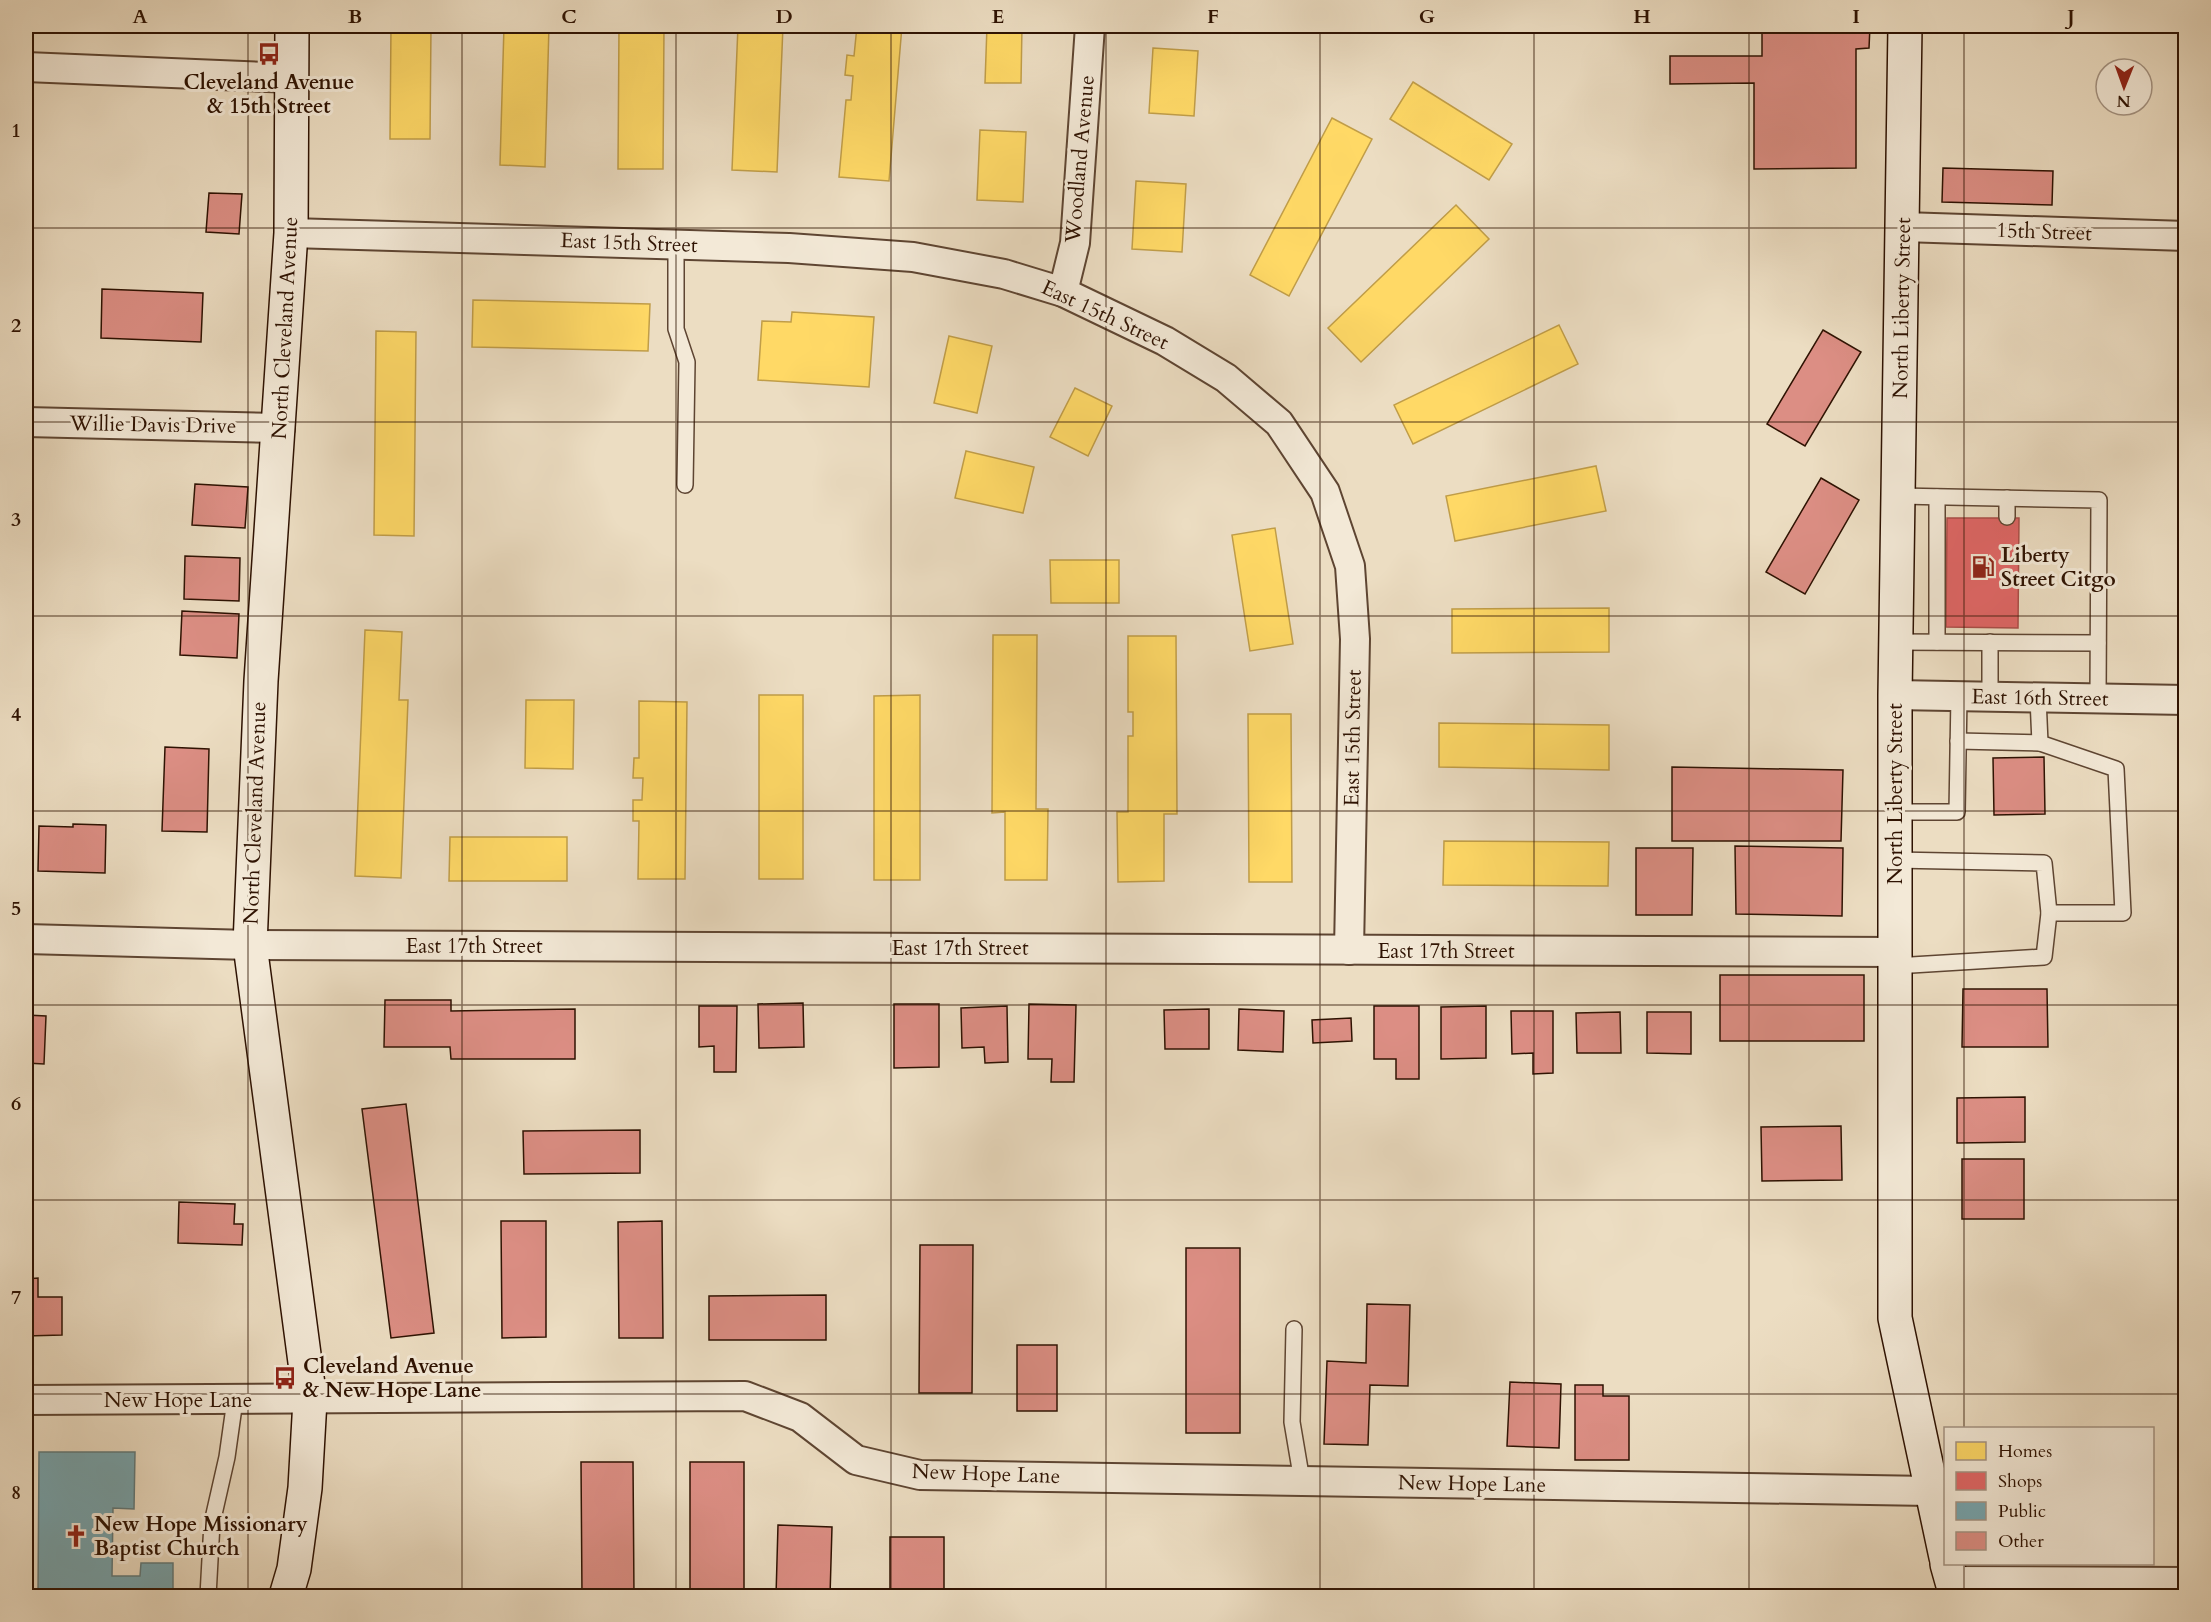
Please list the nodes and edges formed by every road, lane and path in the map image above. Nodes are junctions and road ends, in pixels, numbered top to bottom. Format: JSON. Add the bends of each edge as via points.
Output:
{"nodes":[{"id":1,"x":292,"y":26,"type":"edge"},
{"id":2,"x":1090,"y":26,"type":"edge"},
{"id":3,"x":1905,"y":26,"type":"edge"},
{"id":4,"x":26,"y":66,"type":"edge"},
{"id":5,"x":292,"y":78,"type":"junction"},
{"id":6,"x":1903,"y":227,"type":"junction"},
{"id":7,"x":291,"y":233,"type":"junction"},
{"id":8,"x":2186,"y":236,"type":"edge"},
{"id":9,"x":676,"y":244,"type":"junction"},
{"id":10,"x":1063,"y":292,"type":"junction"},
{"id":11,"x":26,"y":422,"type":"edge"},
{"id":12,"x":280,"y":428,"type":"junction"},
{"id":13,"x":685,"y":485,"type":"dead end"},
{"id":14,"x":1899,"y":496,"type":"junction"},
{"id":15,"x":1937,"y":497,"type":"junction"},
{"id":16,"x":2007,"y":498,"type":"junction"},
{"id":17,"x":2007,"y":517,"type":"dead end"},
{"id":18,"x":1896,"y":642,"type":"junction"},
{"id":19,"x":1937,"y":642,"type":"junction"},
{"id":20,"x":1990,"y":642,"type":"junction"},
{"id":21,"x":2098,"y":643,"type":"junction"},
{"id":22,"x":1895,"y":695,"type":"junction"},
{"id":23,"x":1959,"y":696,"type":"junction"},
{"id":24,"x":1990,"y":697,"type":"junction"},
{"id":25,"x":2038,"y":698,"type":"junction"},
{"id":26,"x":2098,"y":699,"type":"junction"},
{"id":27,"x":2186,"y":700,"type":"edge"},
{"id":28,"x":1958,"y":741,"type":"junction"},
{"id":29,"x":2040,"y":743,"type":"junction"},
{"id":30,"x":1895,"y":812,"type":"junction"},
{"id":31,"x":1895,"y":860,"type":"junction"},
{"id":32,"x":2049,"y":913,"type":"junction"},
{"id":33,"x":26,"y":939,"type":"edge"},
{"id":34,"x":250,"y":945,"type":"junction"},
{"id":35,"x":1348,"y":950,"type":"junction"},
{"id":36,"x":1895,"y":959,"type":"junction"},
{"id":37,"x":1294,"y":1329,"type":"dead end"},
{"id":38,"x":235,"y":1400,"type":"junction"},
{"id":39,"x":310,"y":1400,"type":"junction"},
{"id":40,"x":26,"y":1401,"type":"edge"},
{"id":41,"x":1302,"y":1481,"type":"junction"},
{"id":42,"x":1930,"y":1491,"type":"junction"},
{"id":43,"x":1944,"y":1549,"type":"edge"},
{"id":44,"x":1950,"y":1574,"type":"edge"},
{"id":45,"x":2186,"y":1582,"type":"edge"},
{"id":46,"x":208,"y":1596,"type":"edge"},
{"id":47,"x":286,"y":1596,"type":"edge"}],
"edges":[{"from":1,"to":5,"type":"street","name":"North Cleveland Avenue"},
{"from":2,"to":10,"type":"street","name":"Woodland Avenue","via":[[1075,243]]},
{"from":3,"to":6,"type":"street","name":"North Liberty Street"},
{"from":4,"to":5,"type":"street"},
{"from":5,"to":7,"type":"street","name":"North Cleveland Avenue"},
{"from":6,"to":8,"type":"street","name":"15th Street"},
{"from":6,"to":14,"type":"street","name":"North Liberty Street"},
{"from":7,"to":9,"type":"street","name":"East 15th Street"},
{"from":7,"to":12,"type":"street","name":"North Cleveland Avenue"},
{"from":9,"to":10,"type":"street","name":"East 15th Street","via":[[913,257],[1004,273]]},
{"from":9,"to":13,"type":"lane","via":[[676,329],[687,362]]},
{"from":10,"to":35,"type":"street","name":"East 15th Street","via":[[1165,341],[1226,378],[1279,423],[1325,492],[1350,566],[1355,639]]},
{"from":11,"to":12,"type":"street","name":"Willie Davis Drive"},
{"from":12,"to":34,"type":"street","name":"North Cleveland Avenue","via":[[261,681]]},
{"from":14,"to":15,"type":"lane"},
{"from":14,"to":18,"type":"street","name":"North Liberty Street"},
{"from":15,"to":16,"type":"lane"},
{"from":15,"to":19,"type":"lane","via":[[1942,544]]},
{"from":16,"to":17,"type":"lane"},
{"from":16,"to":21,"type":"lane","via":[[2099,500]]},
{"from":18,"to":19,"type":"lane"},
{"from":18,"to":22,"type":"street","name":"North Liberty Street"},
{"from":19,"to":20,"type":"lane"},
{"from":20,"to":21,"type":"lane","via":[[2006,635]]},
{"from":20,"to":24,"type":"lane"},
{"from":21,"to":26,"type":"lane"},
{"from":22,"to":23,"type":"street","name":"East 16th Street"},
{"from":22,"to":30,"type":"street","name":"North Liberty Street"},
{"from":23,"to":24,"type":"street","name":"East 16th Street"},
{"from":23,"to":28,"type":"lane"},
{"from":24,"to":25,"type":"street","name":"East 16th Street"},
{"from":25,"to":26,"type":"street","name":"East 16th Street"},
{"from":25,"to":29,"type":"lane"},
{"from":26,"to":27,"type":"street","name":"East 16th Street"},
{"from":28,"to":29,"type":"lane"},
{"from":28,"to":30,"type":"lane","via":[[1956,812]]},
{"from":29,"to":32,"type":"lane","via":[[2116,769],[2123,913]]},
{"from":30,"to":31,"type":"street","name":"North Liberty Street"},
{"from":31,"to":32,"type":"lane","via":[[2044,863]]},
{"from":31,"to":36,"type":"street","name":"North Liberty Street"},
{"from":32,"to":36,"type":"lane","via":[[2044,957]]},
{"from":33,"to":34,"type":"street","name":"East 17th Street"},
{"from":34,"to":35,"type":"street","name":"East 17th Street"},
{"from":34,"to":39,"type":"street","name":"North Cleveland Avenue"},
{"from":35,"to":36,"type":"street","name":"East 17th Street"},
{"from":36,"to":42,"type":"street","name":"North Liberty Street","via":[[1895,1318]]},
{"from":37,"to":41,"type":"lane","via":[[1292,1422]]},
{"from":38,"to":39,"type":"street","name":"New Hope Lane"},
{"from":38,"to":40,"type":"street","name":"New Hope Lane"},
{"from":38,"to":46,"type":"lane","via":[[212,1523]]},
{"from":39,"to":41,"type":"street","name":"New Hope Lane","via":[[745,1396],[800,1417],[856,1460],[920,1475]]},
{"from":39,"to":47,"type":"street","name":"North Cleveland Avenue","via":[[305,1488],[294,1569]]},
{"from":41,"to":42,"type":"street","name":"New Hope Lane"},
{"from":42,"to":43,"type":"street","name":"North Liberty Street"},
{"from":44,"to":45,"type":"street"}]}
